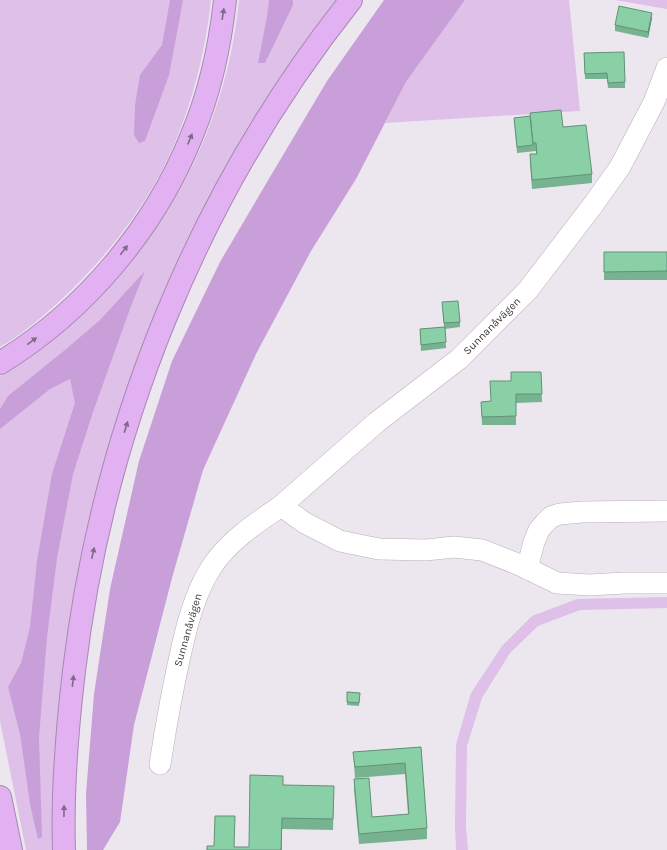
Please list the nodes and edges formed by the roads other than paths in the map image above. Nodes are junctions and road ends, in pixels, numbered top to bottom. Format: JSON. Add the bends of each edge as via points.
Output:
{"nodes":[{"id":1,"x":225,"y":0,"type":"edge"},
{"id":2,"x":351,"y":0,"type":"edge"},
{"id":3,"x":667,"y":68,"type":"edge"},
{"id":4,"x":661,"y":103,"type":"edge"},
{"id":5,"x":0,"y":363,"type":"edge"},
{"id":6,"x":281,"y":506,"type":"junction"},
{"id":7,"x":667,"y":511,"type":"edge"},
{"id":8,"x":527,"y":569,"type":"junction"},
{"id":9,"x":667,"y":583,"type":"edge"},
{"id":10,"x":160,"y":764,"type":"dead end"},
{"id":11,"x":0,"y":797,"type":"edge"},
{"id":12,"x":11,"y":850,"type":"edge"},
{"id":13,"x":64,"y":850,"type":"edge"}],
"edges":[{"from":5,"to":1,"type":"highway","one_way":true,"via":[[53,326],[81,300],[145,224],[175,173],[192,135],[217,53]]},
{"from":13,"to":2,"type":"highway","one_way":true,"via":[[65,766],[79,628],[110,480],[135,398],[182,278],[222,196],[296,74]]},
{"from":3,"to":4,"type":"street","name":"Sunnanåvägen"},
{"from":4,"to":6,"type":"street","name":"Sunnanåvägen","via":[[593,205],[528,290],[459,359],[377,422]]},
{"from":6,"to":8,"type":"street","via":[[305,523],[340,541],[379,549],[426,550],[454,547],[482,550]]},
{"from":6,"to":10,"type":"street","name":"Sunnanåvägen","via":[[230,546],[211,567],[199,590],[175,674]]},
{"from":7,"to":8,"type":"street","via":[[576,513],[552,517],[539,530]]},
{"from":8,"to":9,"type":"street","via":[[557,583]]},
{"from":11,"to":12,"type":"highway"}]}
